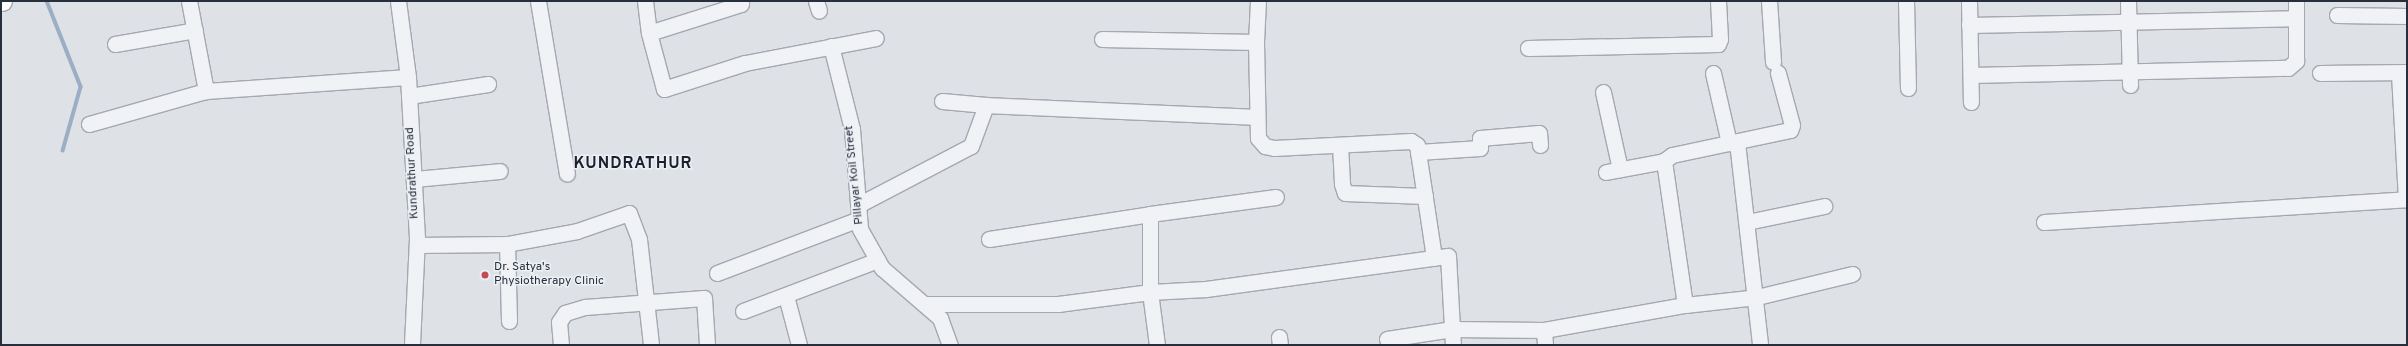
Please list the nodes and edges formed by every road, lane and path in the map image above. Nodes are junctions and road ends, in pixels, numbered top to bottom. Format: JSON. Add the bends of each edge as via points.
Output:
{"nodes":[{"id":1,"x":189,"y":1,"type":"edge"},
{"id":2,"x":398,"y":1,"type":"edge"},
{"id":3,"x":538,"y":1,"type":"edge"},
{"id":4,"x":645,"y":1,"type":"edge"},
{"id":5,"x":740,"y":1,"type":"edge"},
{"id":6,"x":1258,"y":1,"type":"edge"},
{"id":7,"x":1718,"y":1,"type":"edge"},
{"id":8,"x":1769,"y":1,"type":"edge"},
{"id":9,"x":1906,"y":1,"type":"edge"},
{"id":10,"x":1969,"y":1,"type":"edge"},
{"id":11,"x":2128,"y":1,"type":"edge"},
{"id":12,"x":2296,"y":1,"type":"edge"},
{"id":13,"x":2337,"y":15,"type":"dead end"},
{"id":14,"x":2407,"y":16,"type":"edge"},
{"id":15,"x":2296,"y":18,"type":"junction"},
{"id":16,"x":2128,"y":22,"type":"junction"},
{"id":17,"x":1969,"y":25,"type":"junction"},
{"id":18,"x":195,"y":30,"type":"junction"},
{"id":19,"x":649,"y":33,"type":"junction"},
{"id":20,"x":876,"y":38,"type":"dead end"},
{"id":21,"x":1102,"y":39,"type":"dead end"},
{"id":22,"x":1256,"y":42,"type":"junction"},
{"id":23,"x":115,"y":44,"type":"dead end"},
{"id":24,"x":831,"y":46,"type":"junction"},
{"id":25,"x":1528,"y":48,"type":"dead end"},
{"id":26,"x":2403,"y":72,"type":"edge"},
{"id":27,"x":1712,"y":73,"type":"dead end"},
{"id":28,"x":2320,"y":73,"type":"dead end"},
{"id":29,"x":1971,"y":75,"type":"junction"},
{"id":30,"x":408,"y":77,"type":"junction"},
{"id":31,"x":2130,"y":79,"type":"junction"},
{"id":32,"x":488,"y":84,"type":"dead end"},
{"id":33,"x":1908,"y":88,"type":"dead end"},
{"id":34,"x":206,"y":91,"type":"junction"},
{"id":35,"x":1603,"y":92,"type":"dead end"},
{"id":36,"x":409,"y":96,"type":"junction"},
{"id":37,"x":942,"y":101,"type":"dead end"},
{"id":38,"x":1971,"y":102,"type":"dead end"},
{"id":39,"x":986,"y":105,"type":"junction"},
{"id":40,"x":1258,"y":117,"type":"junction"},
{"id":41,"x":89,"y":124,"type":"dead end"},
{"id":42,"x":2405,"y":130,"type":"edge"},
{"id":43,"x":1733,"y":143,"type":"junction"},
{"id":44,"x":1340,"y":145,"type":"junction"},
{"id":45,"x":1540,"y":145,"type":"dead end"},
{"id":46,"x":1418,"y":152,"type":"junction"},
{"id":47,"x":1664,"y":162,"type":"junction"},
{"id":48,"x":500,"y":171,"type":"dead end"},
{"id":49,"x":567,"y":174,"type":"dead end"},
{"id":50,"x":414,"y":178,"type":"junction"},
{"id":51,"x":1425,"y":196,"type":"junction"},
{"id":52,"x":1276,"y":197,"type":"dead end"},
{"id":53,"x":2407,"y":199,"type":"edge"},
{"id":54,"x":1824,"y":206,"type":"dead end"},
{"id":55,"x":859,"y":212,"type":"junction"},
{"id":56,"x":1150,"y":214,"type":"junction"},
{"id":57,"x":1747,"y":222,"type":"junction"},
{"id":58,"x":2044,"y":222,"type":"dead end"},
{"id":59,"x":989,"y":239,"type":"dead end"},
{"id":60,"x":507,"y":244,"type":"junction"},
{"id":61,"x":417,"y":245,"type":"junction"},
{"id":62,"x":1434,"y":258,"type":"junction"},
{"id":63,"x":878,"y":260,"type":"junction"},
{"id":64,"x":717,"y":273,"type":"dead end"},
{"id":65,"x":1852,"y":274,"type":"dead end"},
{"id":66,"x":1150,"y":292,"type":"junction"},
{"id":67,"x":786,"y":296,"type":"junction"},
{"id":68,"x":1756,"y":298,"type":"junction"},
{"id":69,"x":648,"y":304,"type":"junction"},
{"id":70,"x":924,"y":304,"type":"junction"},
{"id":71,"x":1685,"y":305,"type":"junction"},
{"id":72,"x":742,"y":311,"type":"dead end"},
{"id":73,"x":509,"y":321,"type":"dead end"},
{"id":74,"x":1452,"y":329,"type":"junction"},
{"id":75,"x":1544,"y":330,"type":"junction"},
{"id":76,"x":1387,"y":339,"type":"dead end"},
{"id":77,"x":412,"y":345,"type":"edge"},
{"id":78,"x":560,"y":345,"type":"edge"},
{"id":79,"x":651,"y":345,"type":"edge"},
{"id":80,"x":707,"y":345,"type":"edge"},
{"id":81,"x":799,"y":345,"type":"edge"},
{"id":82,"x":949,"y":345,"type":"edge"},
{"id":83,"x":1157,"y":345,"type":"edge"},
{"id":84,"x":1453,"y":345,"type":"edge"},
{"id":85,"x":1545,"y":345,"type":"edge"},
{"id":86,"x":1760,"y":345,"type":"edge"}],
"edges":[{"from":1,"to":18,"type":"street"},
{"from":2,"to":30,"type":"street","name":"Kundrathur Road"},
{"from":3,"to":49,"type":"street"},
{"from":4,"to":19,"type":"street"},
{"from":5,"to":19,"type":"street","via":[[742,4]]},
{"from":6,"to":22,"type":"street"},
{"from":7,"to":25,"type":"street","via":[[1718,44]]},
{"from":8,"to":43,"type":"street","via":[[1776,68],[1792,128],[1785,132]]},
{"from":9,"to":33,"type":"street"},
{"from":10,"to":17,"type":"street"},
{"from":11,"to":16,"type":"street"},
{"from":12,"to":15,"type":"street"},
{"from":13,"to":14,"type":"street"},
{"from":15,"to":16,"type":"street"},
{"from":15,"to":31,"type":"street","via":[[2296,61],[2288,68]]},
{"from":16,"to":17,"type":"street"},
{"from":16,"to":31,"type":"street"},
{"from":17,"to":29,"type":"street"},
{"from":18,"to":23,"type":"street"},
{"from":18,"to":34,"type":"street"},
{"from":19,"to":24,"type":"street","via":[[664,89],[745,63]]},
{"from":20,"to":24,"type":"street"},
{"from":21,"to":22,"type":"street"},
{"from":22,"to":40,"type":"street"},
{"from":24,"to":55,"type":"street","name":"Pillayar Koil Street","via":[[852,129]]},
{"from":26,"to":28,"type":"street"},
{"from":26,"to":42,"type":"street"},
{"from":27,"to":43,"type":"street"},
{"from":29,"to":31,"type":"street"},
{"from":29,"to":38,"type":"street"},
{"from":30,"to":34,"type":"street"},
{"from":30,"to":36,"type":"street","name":"Kundrathur Road"},
{"from":32,"to":36,"type":"street"},
{"from":34,"to":41,"type":"street"},
{"from":35,"to":47,"type":"street","via":[[1613,170]]},
{"from":36,"to":50,"type":"street","name":"Kundrathur Road"},
{"from":37,"to":39,"type":"street"},
{"from":39,"to":40,"type":"street"},
{"from":39,"to":55,"type":"street","via":[[971,146]]},
{"from":40,"to":44,"type":"street","via":[[1258,138],[1265,146],[1274,148]]},
{"from":42,"to":53,"type":"street"},
{"from":43,"to":47,"type":"street","via":[[1672,155]]},
{"from":43,"to":57,"type":"street"},
{"from":44,"to":46,"type":"street","via":[[1411,141],[1417,145]]},
{"from":44,"to":51,"type":"street","via":[[1342,184],[1345,193]]},
{"from":45,"to":46,"type":"street","via":[[1539,133],[1480,138],[1480,148]]},
{"from":46,"to":51,"type":"street"},
{"from":47,"to":71,"type":"street"},
{"from":48,"to":50,"type":"street"},
{"from":50,"to":61,"type":"street","name":"Kundrathur Road"},
{"from":51,"to":62,"type":"street"},
{"from":52,"to":56,"type":"street"},
{"from":53,"to":58,"type":"street"},
{"from":54,"to":57,"type":"street"},
{"from":55,"to":63,"type":"street","name":"Pillayar Koil Street","via":[[860,229]]},
{"from":55,"to":64,"type":"street"},
{"from":56,"to":59,"type":"street"},
{"from":56,"to":66,"type":"street"},
{"from":57,"to":68,"type":"street"},
{"from":60,"to":61,"type":"street"},
{"from":60,"to":69,"type":"street","via":[[577,231],[629,213],[639,239]]},
{"from":60,"to":73,"type":"street"},
{"from":61,"to":77,"type":"street","name":"Kundrathur Road"},
{"from":62,"to":66,"type":"street","via":[[1206,289]]},
{"from":62,"to":74,"type":"street","via":[[1448,256]]},
{"from":63,"to":67,"type":"street"},
{"from":63,"to":70,"type":"street","name":"Pillayar Koil Street","via":[[882,268]]},
{"from":65,"to":68,"type":"street"},
{"from":66,"to":70,"type":"street","via":[[1058,304]]},
{"from":66,"to":83,"type":"street"},
{"from":67,"to":72,"type":"street"},
{"from":67,"to":81,"type":"street"},
{"from":68,"to":71,"type":"street"},
{"from":68,"to":86,"type":"street"},
{"from":69,"to":78,"type":"street","via":[[585,307],[565,313],[559,322]]},
{"from":69,"to":79,"type":"street"},
{"from":69,"to":80,"type":"street","via":[[704,298]]},
{"from":70,"to":82,"type":"street","name":"Pillayar Koil Street","via":[[940,318]]},
{"from":71,"to":75,"type":"street"},
{"from":74,"to":75,"type":"street"},
{"from":74,"to":76,"type":"street"},
{"from":74,"to":84,"type":"street"},
{"from":75,"to":85,"type":"street"}]}
